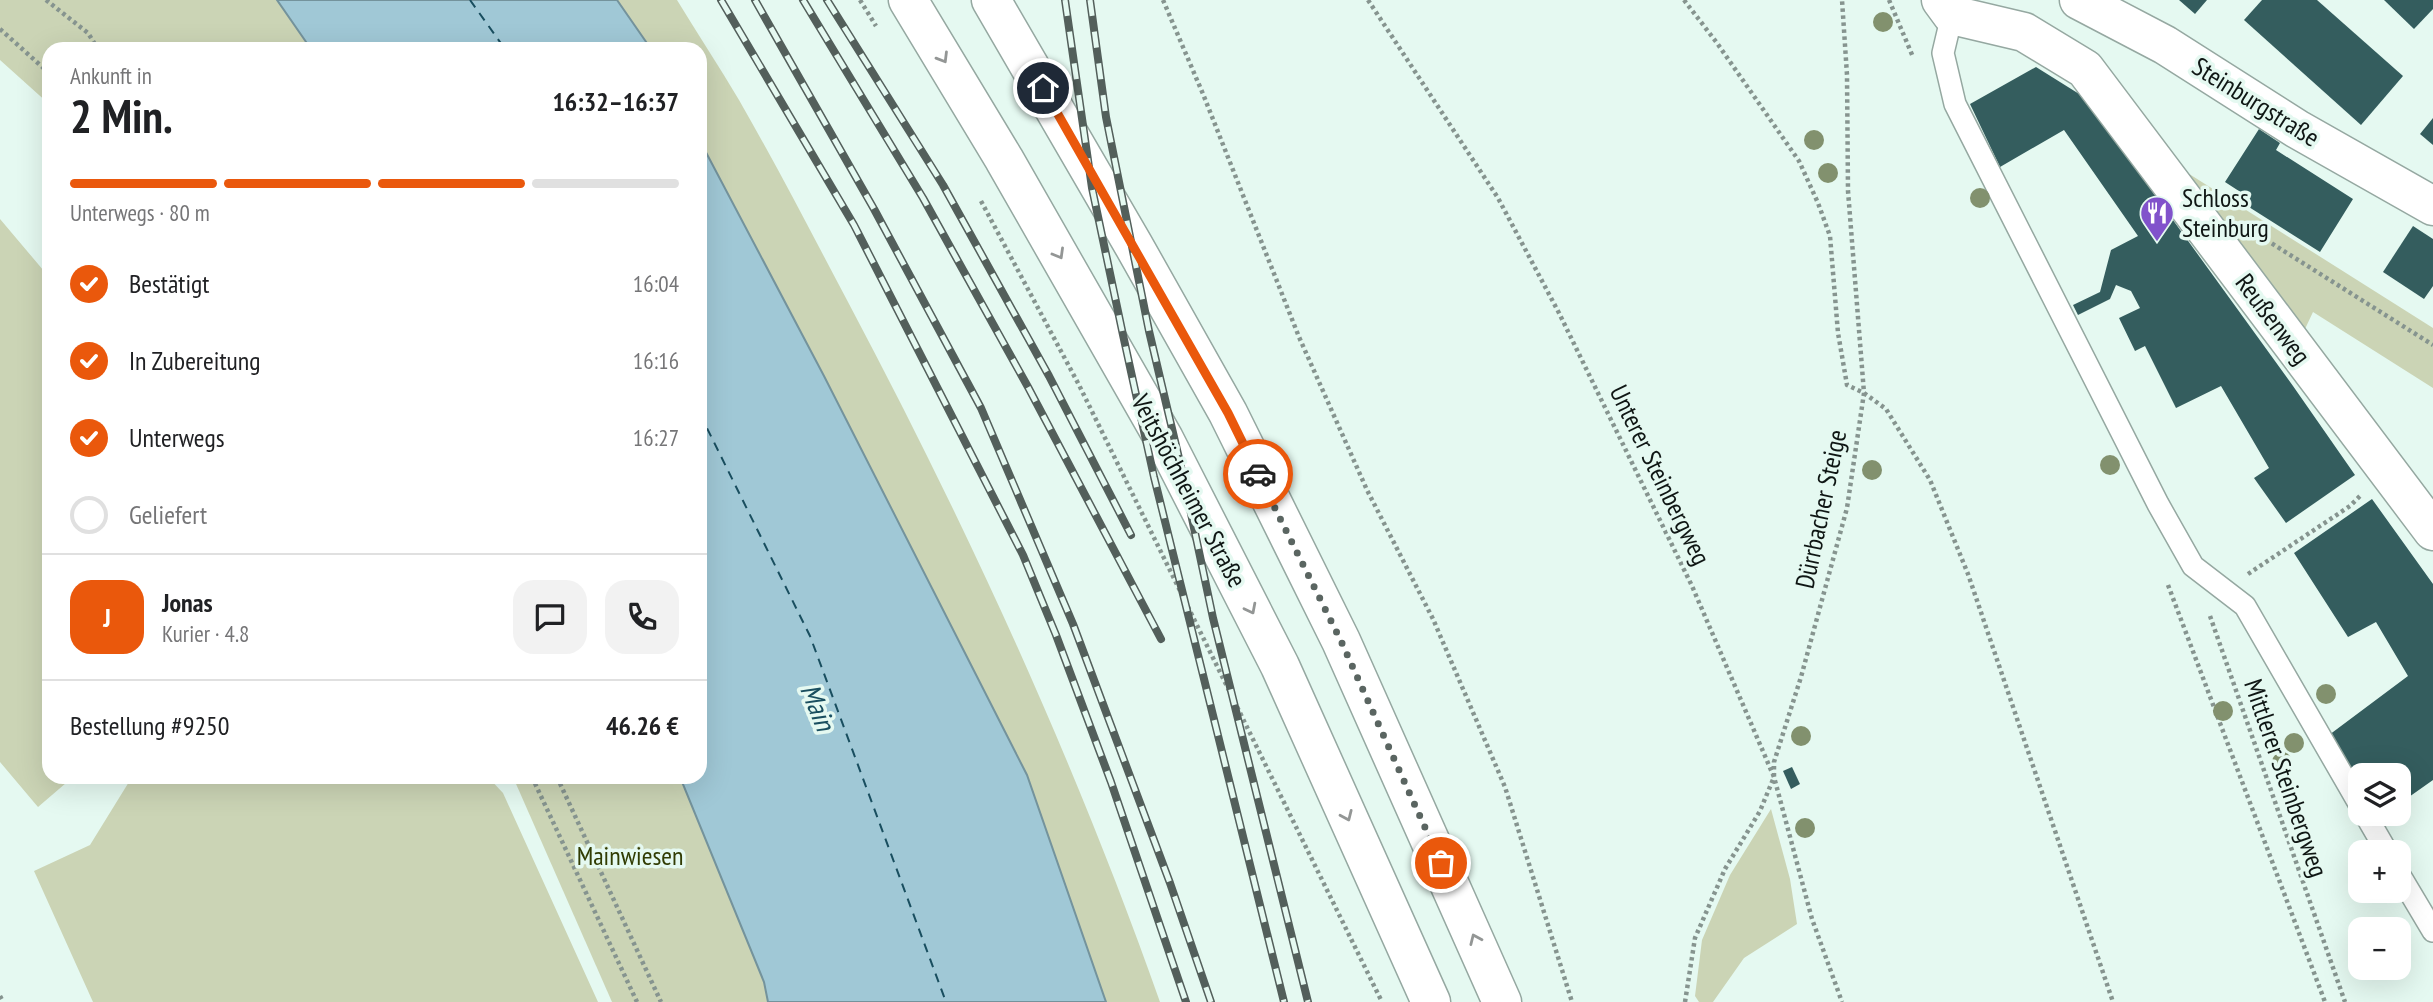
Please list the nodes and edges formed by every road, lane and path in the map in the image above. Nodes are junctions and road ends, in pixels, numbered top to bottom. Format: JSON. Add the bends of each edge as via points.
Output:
{"nodes":[{"id":1,"x":46,"y":0,"type":"edge"},
{"id":2,"x":860,"y":0,"type":"edge"},
{"id":3,"x":908,"y":0,"type":"edge"},
{"id":4,"x":991,"y":0,"type":"edge"},
{"id":5,"x":1163,"y":0,"type":"edge"},
{"id":6,"x":1367,"y":0,"type":"edge"},
{"id":7,"x":1684,"y":0,"type":"edge"},
{"id":8,"x":1842,"y":0,"type":"edge"},
{"id":9,"x":1889,"y":0,"type":"edge"},
{"id":10,"x":2079,"y":0,"type":"edge"},
{"id":11,"x":1947,"y":8,"type":"edge"},
{"id":12,"x":0,"y":29,"type":"edge"},
{"id":13,"x":881,"y":34,"type":"dead end"},
{"id":14,"x":93,"y":42,"type":"edge"},
{"id":15,"x":1914,"y":61,"type":"dead end"},
{"id":16,"x":42,"y":67,"type":"edge"},
{"id":17,"x":977,"y":194,"type":"dead end"},
{"id":18,"x":2433,"y":206,"type":"edge"},
{"id":19,"x":2255,"y":232,"type":"dead end"},
{"id":20,"x":2433,"y":345,"type":"edge"},
{"id":21,"x":1864,"y":393,"type":"junction"},
{"id":22,"x":2350,"y":506,"type":"dead end"},
{"id":23,"x":2433,"y":531,"type":"edge"},
{"id":24,"x":2193,"y":566,"type":"junction"},
{"id":25,"x":2256,"y":568,"type":"dead end"},
{"id":26,"x":2162,"y":573,"type":"dead end"},
{"id":27,"x":1774,"y":777,"type":"junction"},
{"id":28,"x":534,"y":784,"type":"edge"},
{"id":29,"x":560,"y":784,"type":"edge"},
{"id":30,"x":2348,"y":784,"type":"edge"},
{"id":31,"x":2411,"y":894,"type":"edge"},
{"id":32,"x":2433,"y":931,"type":"edge"},
{"id":33,"x":0,"y":996,"type":"edge"},
{"id":34,"x":3,"y":1002,"type":"edge"},
{"id":35,"x":637,"y":1002,"type":"edge"},
{"id":36,"x":661,"y":1002,"type":"edge"},
{"id":37,"x":1382,"y":1002,"type":"edge"},
{"id":38,"x":1431,"y":1002,"type":"edge"},
{"id":39,"x":1502,"y":1002,"type":"edge"},
{"id":40,"x":1572,"y":1002,"type":"edge"},
{"id":41,"x":1685,"y":1002,"type":"edge"},
{"id":42,"x":1842,"y":1002,"type":"edge"},
{"id":43,"x":2113,"y":1002,"type":"edge"},
{"id":44,"x":2325,"y":1002,"type":"edge"},
{"id":45,"x":2345,"y":1002,"type":"edge"}],
"edges":[{"from":1,"to":14,"type":"path"},
{"from":2,"to":13,"type":"path"},
{"from":3,"to":38,"type":"main road","name":"Veitshöchheimer Straße","one_way":true,"via":[[1164,439],[1280,666]]},
{"from":39,"to":4,"type":"main road","one_way":true,"via":[[1341,641],[1228,413]]},
{"from":5,"to":40,"type":"path","via":[[1299,337],[1367,491],[1433,619],[1505,787]]},
{"from":6,"to":27,"type":"path","name":"Unterer Steinbergweg","via":[[1498,198],[1559,313],[1692,586]]},
{"from":7,"to":21,"type":"path","via":[[1799,161],[1830,236],[1847,385]]},
{"from":8,"to":21,"type":"path","name":"Dürrbacher Steige","via":[[1848,191]]},
{"from":9,"to":15,"type":"path"},
{"from":10,"to":18,"type":"main road","name":"Steinburgstraße","via":[[2165,45],[2297,129]]},
{"from":11,"to":23,"type":"main road","name":"Reußenweg","via":[[2024,33],[2085,69]]},
{"from":11,"to":24,"type":"lane","via":[[1943,53],[1955,104]]},
{"from":12,"to":16,"type":"path"},
{"from":17,"to":37,"type":"path","via":[[1079,385]]},
{"from":19,"to":20,"type":"path"},
{"from":21,"to":27,"type":"path","name":"Dürrbacher Steige","via":[[1847,508],[1774,762]]},
{"from":21,"to":43,"type":"path","via":[[1886,409],[1930,480],[1968,574]]},
{"from":22,"to":25,"type":"path"},
{"from":24,"to":30,"type":"lane","via":[[2245,606]]},
{"from":24,"to":45,"type":"path","name":"Mittlerer Steinbergweg"},
{"from":26,"to":44,"type":"path","via":[[2175,597]]},
{"from":27,"to":41,"type":"path","name":"Dürrbacher Steige","via":[[1695,938]]},
{"from":27,"to":42,"type":"path","name":"Unterer Steinbergweg","via":[[1812,919]]},
{"from":28,"to":35,"type":"path"},
{"from":29,"to":36,"type":"path"},
{"from":31,"to":32,"type":"lane"},
{"from":33,"to":34,"type":"path"}]}
